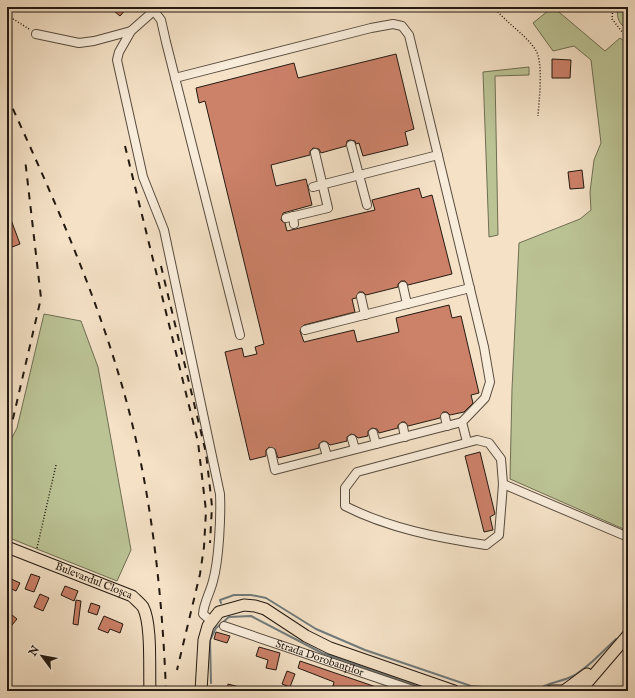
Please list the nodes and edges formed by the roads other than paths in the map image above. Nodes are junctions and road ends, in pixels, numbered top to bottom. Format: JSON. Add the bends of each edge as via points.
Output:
{"nodes":[{"id":1,"x":156,"y":9,"type":"edge"},
{"id":2,"x":131,"y":31,"type":"junction"},
{"id":3,"x":36,"y":34,"type":"road end"},
{"id":4,"x":174,"y":78,"type":"junction"},
{"id":5,"x":351,"y":145,"type":"dead end"},
{"id":6,"x":315,"y":153,"type":"dead end"},
{"id":7,"x":438,"y":155,"type":"junction"},
{"id":8,"x":359,"y":175,"type":"junction"},
{"id":9,"x":323,"y":185,"type":"junction"},
{"id":10,"x":313,"y":187,"type":"dead end"},
{"id":11,"x":367,"y":205,"type":"dead end"},
{"id":12,"x":291,"y":219,"type":"dead end"},
{"id":13,"x":403,"y":286,"type":"dead end"},
{"id":14,"x":470,"y":288,"type":"junction"},
{"id":15,"x":361,"y":297,"type":"dead end"},
{"id":16,"x":407,"y":304,"type":"junction"},
{"id":17,"x":7,"y":312,"type":"edge"},
{"id":18,"x":365,"y":315,"type":"junction"},
{"id":19,"x":7,"y":324,"type":"edge"},
{"id":20,"x":305,"y":330,"type":"dead end"},
{"id":21,"x":240,"y":335,"type":"dead end"},
{"id":22,"x":445,"y":417,"type":"dead end"},
{"id":23,"x":462,"y":422,"type":"junction"},
{"id":24,"x":404,"y":426,"type":"dead end"},
{"id":25,"x":447,"y":426,"type":"junction"},
{"id":26,"x":373,"y":433,"type":"dead end"},
{"id":27,"x":406,"y":436,"type":"junction"},
{"id":28,"x":352,"y":439,"type":"dead end"},
{"id":29,"x":467,"y":442,"type":"junction"},
{"id":30,"x":376,"y":444,"type":"junction"},
{"id":31,"x":324,"y":446,"type":"dead end"},
{"id":32,"x":355,"y":449,"type":"junction"},
{"id":33,"x":271,"y":452,"type":"dead end"},
{"id":34,"x":327,"y":456,"type":"junction"},
{"id":35,"x":503,"y":484,"type":"junction"},
{"id":36,"x":628,"y":537,"type":"edge"},
{"id":37,"x":7,"y":547,"type":"edge"},
{"id":38,"x":211,"y":621,"type":"junction"},
{"id":39,"x":224,"y":626,"type":"dead end"},
{"id":40,"x":628,"y":634,"type":"edge"},
{"id":41,"x":612,"y":656,"type":"junction"},
{"id":42,"x":150,"y":691,"type":"edge"},
{"id":43,"x":201,"y":691,"type":"edge"},
{"id":44,"x":416,"y":691,"type":"edge"},
{"id":45,"x":454,"y":691,"type":"edge"},
{"id":46,"x":551,"y":691,"type":"edge"},
{"id":47,"x":564,"y":691,"type":"edge"},
{"id":48,"x":580,"y":691,"type":"edge"}],
"edges":[{"from":1,"to":2,"type":"street"},
{"from":1,"to":4,"type":"street","via":[[161,20]]},
{"from":2,"to":3,"type":"street","via":[[94,41],[79,42]]},
{"from":2,"to":38,"type":"street","via":[[117,60],[143,177],[164,230],[220,494],[221,510],[214,580],[203,614]]},
{"from":4,"to":7,"type":"street","via":[[371,28],[393,24],[402,26],[409,35]]},
{"from":4,"to":21,"type":"street"},
{"from":5,"to":8,"type":"street"},
{"from":6,"to":9,"type":"street"},
{"from":7,"to":8,"type":"street"},
{"from":7,"to":14,"type":"street"},
{"from":8,"to":9,"type":"street"},
{"from":8,"to":11,"type":"street"},
{"from":9,"to":10,"type":"street"},
{"from":9,"to":12,"type":"street","via":[[328,208]]},
{"from":13,"to":16,"type":"street"},
{"from":14,"to":16,"type":"street"},
{"from":14,"to":23,"type":"street","via":[[490,382],[485,398]]},
{"from":15,"to":18,"type":"street"},
{"from":16,"to":18,"type":"street"},
{"from":17,"to":19,"type":"street"},
{"from":18,"to":20,"type":"street"},
{"from":22,"to":25,"type":"street"},
{"from":23,"to":25,"type":"street"},
{"from":23,"to":29,"type":"street"},
{"from":24,"to":27,"type":"street"},
{"from":25,"to":27,"type":"street"},
{"from":26,"to":30,"type":"street"},
{"from":27,"to":30,"type":"street"},
{"from":28,"to":32,"type":"street"},
{"from":29,"to":35,"type":"street","via":[[477,440],[489,443],[501,459]]},
{"from":29,"to":35,"type":"street","via":[[357,472],[345,488],[345,506],[372,518],[446,538],[486,545],[499,535]]},
{"from":30,"to":32,"type":"street"},
{"from":31,"to":34,"type":"street"},
{"from":32,"to":34,"type":"street"},
{"from":33,"to":34,"type":"street","via":[[275,470]]},
{"from":35,"to":36,"type":"street"},
{"from":37,"to":42,"type":"main road","name":"Bulevardul Cloșca","via":[[132,596],[138,602],[143,608],[147,623]]},
{"from":38,"to":43,"type":"main road","via":[[205,632]]},
{"from":38,"to":45,"type":"main road","via":[[225,609],[244,605],[255,606],[277,616],[320,644]]},
{"from":39,"to":44,"type":"street","name":"Strada Dorobanților"},
{"from":40,"to":41,"type":"main road"},
{"from":41,"to":47,"type":"main road"},
{"from":41,"to":48,"type":"main road"},
{"from":46,"to":47,"type":"main road"}]}
